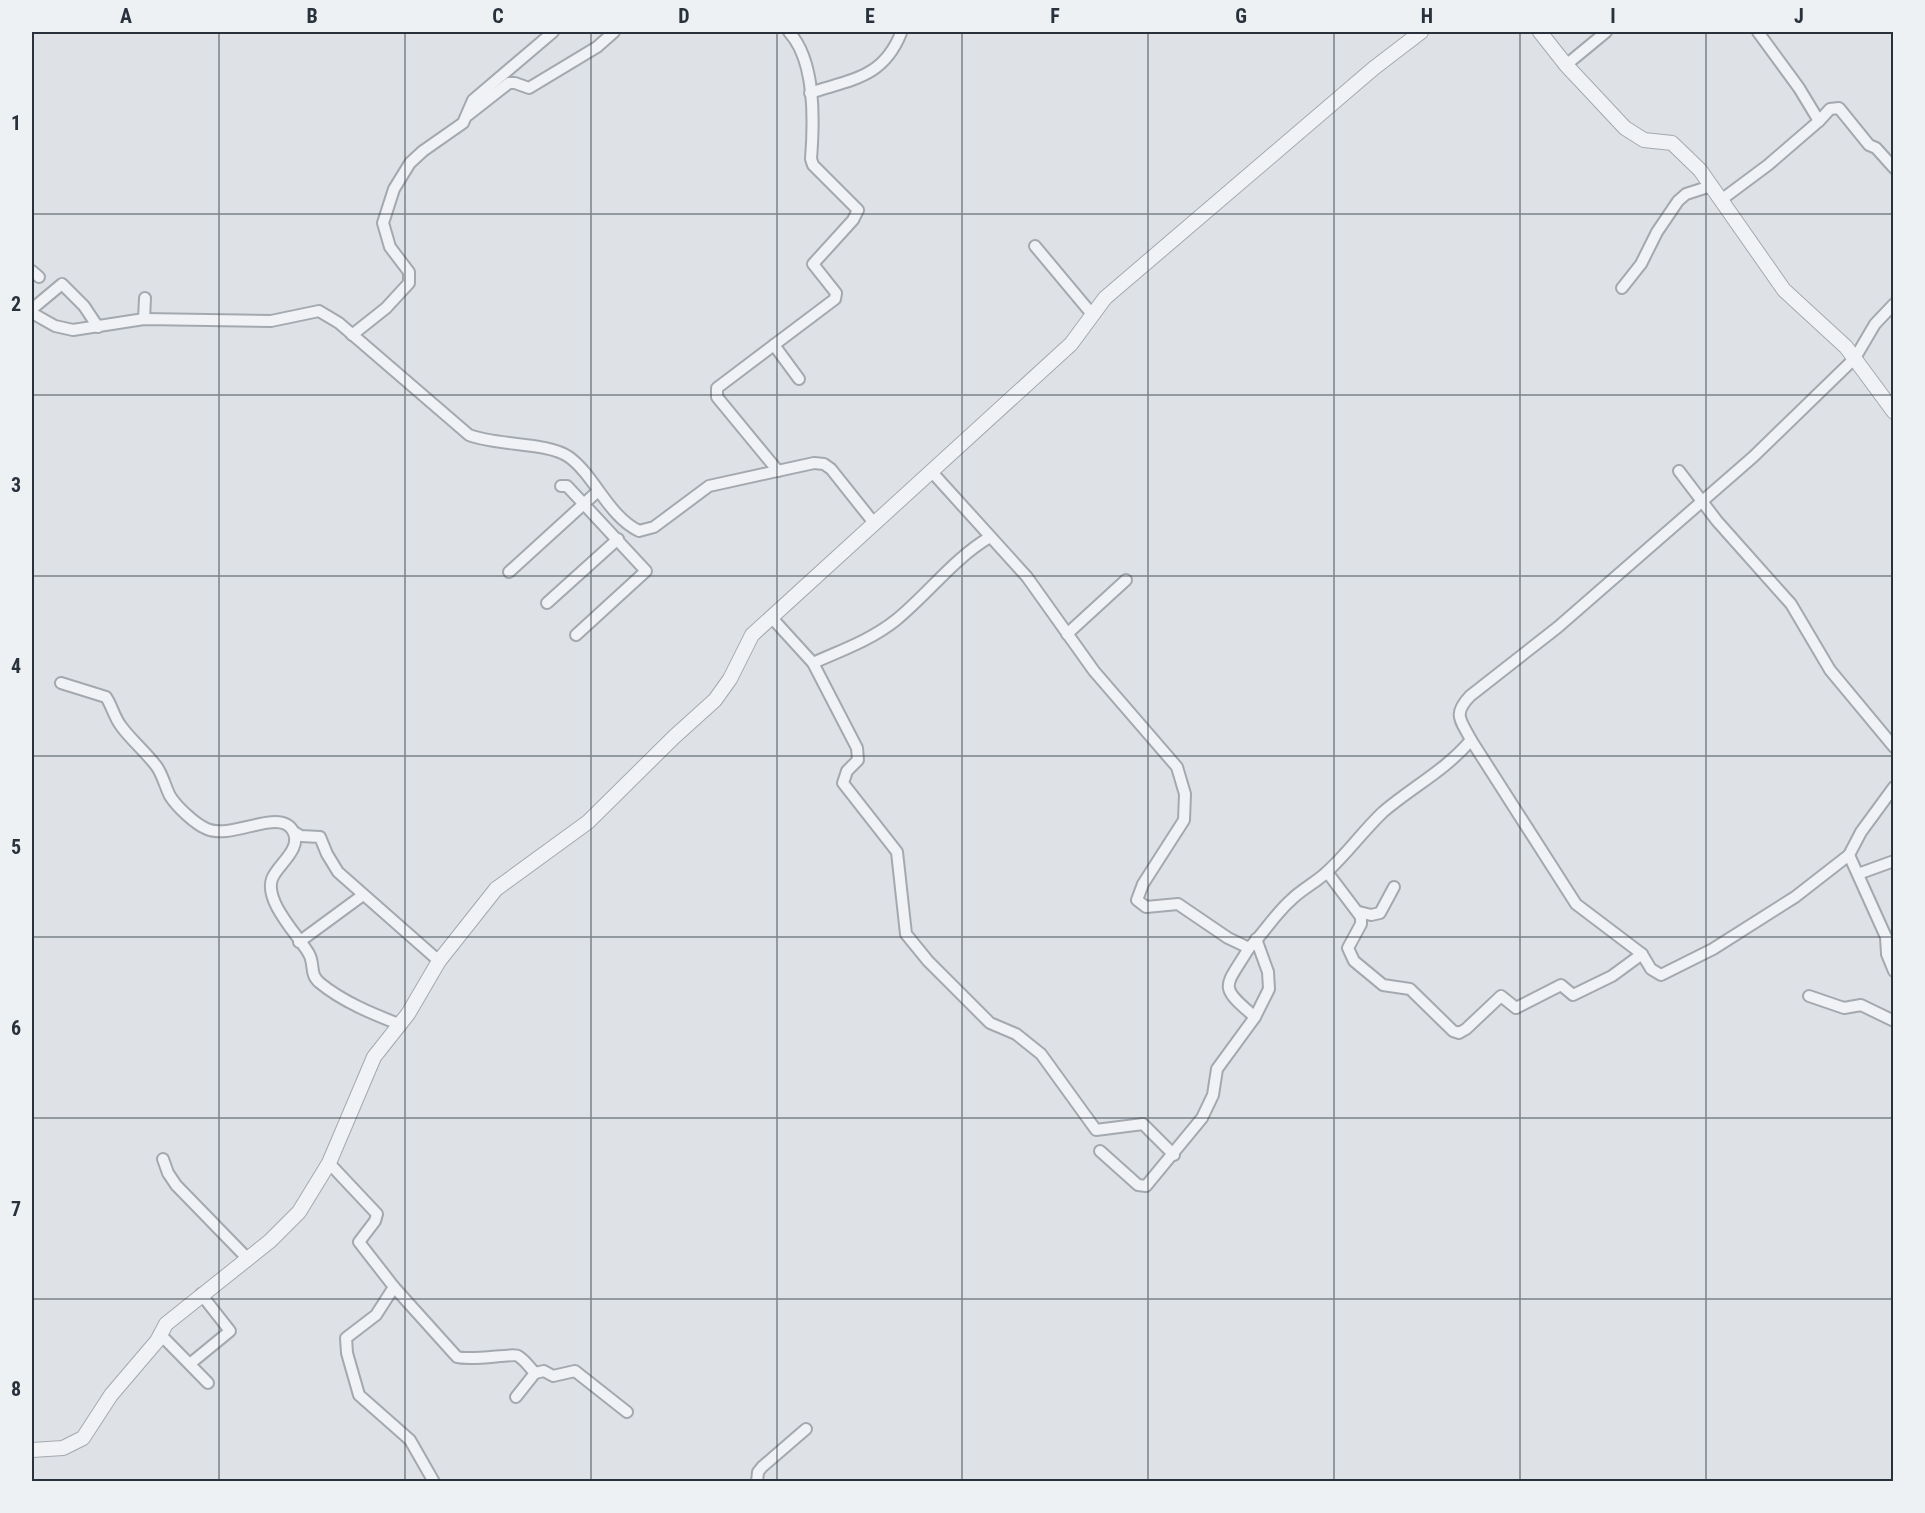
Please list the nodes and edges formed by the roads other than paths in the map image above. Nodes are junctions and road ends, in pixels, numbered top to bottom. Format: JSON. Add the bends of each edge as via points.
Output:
{"nodes":[{"id":1,"x":553,"y":32,"type":"edge"},
{"id":2,"x":614,"y":32,"type":"edge"},
{"id":3,"x":789,"y":32,"type":"edge"},
{"id":4,"x":1421,"y":32,"type":"edge"},
{"id":5,"x":1540,"y":32,"type":"edge"},
{"id":6,"x":1606,"y":32,"type":"edge"},
{"id":7,"x":1758,"y":32,"type":"edge"},
{"id":8,"x":901,"y":33,"type":"dead end"},
{"id":9,"x":1566,"y":65,"type":"junction"},
{"id":10,"x":810,"y":93,"type":"junction"},
{"id":11,"x":468,"y":115,"type":"junction"},
{"id":12,"x":1819,"y":121,"type":"junction"},
{"id":13,"x":1893,"y":168,"type":"edge"},
{"id":14,"x":1711,"y":186,"type":"junction"},
{"id":15,"x":1721,"y":200,"type":"junction"},
{"id":16,"x":1035,"y":246,"type":"dead end"},
{"id":17,"x":1622,"y":288,"type":"dead end"},
{"id":18,"x":145,"y":298,"type":"dead end"},
{"id":19,"x":1893,"y":304,"type":"edge"},
{"id":20,"x":32,"y":309,"type":"edge"},
{"id":21,"x":32,"y":314,"type":"edge"},
{"id":22,"x":1091,"y":314,"type":"junction"},
{"id":23,"x":144,"y":319,"type":"junction"},
{"id":24,"x":98,"y":327,"type":"junction"},
{"id":25,"x":352,"y":335,"type":"junction"},
{"id":26,"x":774,"y":345,"type":"junction"},
{"id":27,"x":1855,"y":358,"type":"junction"},
{"id":28,"x":800,"y":379,"type":"dead end"},
{"id":29,"x":1893,"y":412,"type":"edge"},
{"id":30,"x":778,"y":471,"type":"junction"},
{"id":31,"x":931,"y":471,"type":"junction"},
{"id":32,"x":1679,"y":471,"type":"dead end"},
{"id":33,"x":561,"y":486,"type":"dead end"},
{"id":34,"x":598,"y":491,"type":"junction"},
{"id":35,"x":584,"y":502,"type":"junction"},
{"id":36,"x":1703,"y":502,"type":"junction"},
{"id":37,"x":874,"y":523,"type":"junction"},
{"id":38,"x":990,"y":537,"type":"junction"},
{"id":39,"x":618,"y":539,"type":"junction"},
{"id":40,"x":509,"y":572,"type":"dead end"},
{"id":41,"x":1126,"y":580,"type":"dead end"},
{"id":42,"x":547,"y":603,"type":"dead end"},
{"id":43,"x":772,"y":618,"type":"junction"},
{"id":44,"x":1066,"y":634,"type":"junction"},
{"id":45,"x":576,"y":635,"type":"dead end"},
{"id":46,"x":813,"y":663,"type":"junction"},
{"id":47,"x":61,"y":683,"type":"dead end"},
{"id":48,"x":1471,"y":740,"type":"junction"},
{"id":49,"x":1893,"y":747,"type":"edge"},
{"id":50,"x":1893,"y":787,"type":"edge"},
{"id":51,"x":294,"y":832,"type":"junction"},
{"id":52,"x":1850,"y":855,"type":"junction"},
{"id":53,"x":1893,"y":861,"type":"edge"},
{"id":54,"x":1327,"y":872,"type":"junction"},
{"id":55,"x":1858,"y":874,"type":"junction"},
{"id":56,"x":1394,"y":887,"type":"dead end"},
{"id":57,"x":363,"y":895,"type":"junction"},
{"id":58,"x":1359,"y":912,"type":"junction"},
{"id":59,"x":299,"y":942,"type":"junction"},
{"id":60,"x":1253,"y":944,"type":"junction"},
{"id":61,"x":1642,"y":954,"type":"junction"},
{"id":62,"x":439,"y":961,"type":"junction"},
{"id":63,"x":1893,"y":971,"type":"edge"},
{"id":64,"x":1809,"y":996,"type":"dead end"},
{"id":65,"x":1891,"y":1015,"type":"edge"},
{"id":66,"x":1255,"y":1017,"type":"junction"},
{"id":67,"x":401,"y":1025,"type":"junction"},
{"id":68,"x":1100,"y":1151,"type":"dead end"},
{"id":69,"x":1174,"y":1155,"type":"junction"},
{"id":70,"x":164,"y":1159,"type":"dead end"},
{"id":71,"x":329,"y":1163,"type":"junction"},
{"id":72,"x":247,"y":1258,"type":"junction"},
{"id":73,"x":394,"y":1287,"type":"junction"},
{"id":74,"x":201,"y":1294,"type":"junction"},
{"id":75,"x":160,"y":1334,"type":"junction"},
{"id":76,"x":191,"y":1363,"type":"junction"},
{"id":77,"x":535,"y":1373,"type":"junction"},
{"id":78,"x":208,"y":1383,"type":"dead end"},
{"id":79,"x":516,"y":1397,"type":"dead end"},
{"id":80,"x":627,"y":1412,"type":"dead end"},
{"id":81,"x":806,"y":1429,"type":"dead end"},
{"id":82,"x":32,"y":1450,"type":"edge"},
{"id":83,"x":434,"y":1482,"type":"edge"},
{"id":84,"x":757,"y":1482,"type":"edge"}],
"edges":[{"from":1,"to":11,"type":"street","via":[[473,100]]},
{"from":2,"to":11,"type":"street","via":[[597,47],[529,88],[509,83]]},
{"from":3,"to":10,"type":"street","via":[[803,55],[810,76]]},
{"from":4,"to":22,"type":"street","via":[[1288,140]]},
{"from":5,"to":9,"type":"street"},
{"from":6,"to":9,"type":"street"},
{"from":7,"to":12,"type":"street"},
{"from":8,"to":10,"type":"street","via":[[890,56],[871,72]]},
{"from":9,"to":14,"type":"street","via":[[1631,133],[1644,140],[1676,145]]},
{"from":10,"to":26,"type":"street","via":[[813,165],[856,206],[857,214],[813,264],[836,293],[835,298]]},
{"from":11,"to":25,"type":"street","via":[[410,163],[394,189],[383,223],[385,235],[411,277],[386,308]]},
{"from":12,"to":13,"type":"street","via":[[1830,109],[1839,108]]},
{"from":12,"to":15,"type":"street"},
{"from":14,"to":15,"type":"street"},
{"from":14,"to":17,"type":"street","via":[[1686,194],[1678,201]]},
{"from":15,"to":27,"type":"street","via":[[1784,290]]},
{"from":16,"to":22,"type":"street"},
{"from":18,"to":23,"type":"street"},
{"from":19,"to":27,"type":"street","via":[[1875,324]]},
{"from":20,"to":24,"type":"street","via":[[62,284]]},
{"from":21,"to":24,"type":"street","via":[[64,329]]},
{"from":22,"to":31,"type":"street","via":[[1071,344]]},
{"from":23,"to":24,"type":"street"},
{"from":23,"to":25,"type":"street","via":[[271,321],[319,311]]},
{"from":25,"to":34,"type":"street","via":[[461,430],[488,442],[550,449],[565,455]]},
{"from":26,"to":28,"type":"street"},
{"from":26,"to":30,"type":"street","via":[[716,392]]},
{"from":27,"to":29,"type":"street"},
{"from":27,"to":36,"type":"street"},
{"from":30,"to":34,"type":"street","via":[[709,486],[645,531],[631,526]]},
{"from":30,"to":37,"type":"street","via":[[824,464]]},
{"from":31,"to":37,"type":"street"},
{"from":31,"to":38,"type":"street"},
{"from":32,"to":36,"type":"street"},
{"from":33,"to":35,"type":"street","via":[[567,486]]},
{"from":34,"to":35,"type":"street"},
{"from":35,"to":39,"type":"street"},
{"from":35,"to":40,"type":"street"},
{"from":36,"to":48,"type":"street","via":[[1460,706],[1458,715]]},
{"from":36,"to":49,"type":"street","via":[[1791,604],[1835,677]]},
{"from":37,"to":43,"type":"street"},
{"from":38,"to":44,"type":"street","via":[[1027,577]]},
{"from":38,"to":46,"type":"street","via":[[951,566],[882,630]]},
{"from":39,"to":42,"type":"street"},
{"from":39,"to":45,"type":"street","via":[[645,573]]},
{"from":41,"to":44,"type":"street"},
{"from":43,"to":46,"type":"street"},
{"from":43,"to":62,"type":"street","via":[[746,643],[736,669],[716,700],[588,822],[502,883]]},
{"from":44,"to":60,"type":"street","via":[[1121,705],[1169,756],[1182,779],[1184,819],[1137,900],[1146,907],[1178,904],[1228,938]]},
{"from":46,"to":69,"type":"street","via":[[859,754],[843,783],[897,852],[906,934],[990,1023],[1016,1034],[1041,1054],[1096,1130],[1143,1124]]},
{"from":47,"to":51,"type":"street","via":[[106,697],[120,725],[158,769],[171,797],[207,829],[232,831],[281,821]]},
{"from":48,"to":54,"type":"street","via":[[1443,769],[1404,795],[1371,824]]},
{"from":48,"to":61,"type":"street","via":[[1576,904]]},
{"from":50,"to":52,"type":"street"},
{"from":51,"to":57,"type":"street","via":[[320,837],[338,872]]},
{"from":51,"to":59,"type":"street","via":[[293,847],[271,880],[270,890]]},
{"from":52,"to":55,"type":"street"},
{"from":52,"to":61,"type":"street","via":[[1795,897],[1713,949],[1661,975],[1651,969]]},
{"from":53,"to":55,"type":"street"},
{"from":54,"to":58,"type":"street"},
{"from":54,"to":60,"type":"street","via":[[1292,898]]},
{"from":55,"to":63,"type":"street","via":[[1886,937]]},
{"from":56,"to":58,"type":"street","via":[[1380,913]]},
{"from":57,"to":59,"type":"street"},
{"from":57,"to":62,"type":"street"},
{"from":58,"to":61,"type":"street","via":[[1361,924],[1348,948],[1354,961],[1387,988],[1410,988],[1459,1033],[1501,996],[1516,1008],[1561,985],[1573,995],[1612,976]]},
{"from":59,"to":67,"type":"street","via":[[308,953],[317,980],[369,1012]]},
{"from":60,"to":66,"type":"street","via":[[1270,984]]},
{"from":60,"to":66,"type":"street","via":[[1228,989],[1230,996]]},
{"from":62,"to":67,"type":"street"},
{"from":64,"to":65,"type":"street","via":[[1844,1008],[1861,1005]]},
{"from":66,"to":69,"type":"street","via":[[1217,1068],[1215,1089],[1206,1111]]},
{"from":67,"to":71,"type":"street","via":[[370,1064]]},
{"from":68,"to":69,"type":"street","via":[[1143,1187]]},
{"from":70,"to":72,"type":"street","via":[[176,1185]]},
{"from":71,"to":72,"type":"street","via":[[292,1222]]},
{"from":71,"to":73,"type":"street","via":[[377,1214],[359,1242]]},
{"from":72,"to":74,"type":"street"},
{"from":73,"to":77,"type":"street","via":[[457,1357],[488,1359],[513,1354]]},
{"from":73,"to":83,"type":"street","via":[[376,1315],[346,1338],[347,1353],[359,1395],[410,1440]]},
{"from":74,"to":75,"type":"street"},
{"from":74,"to":76,"type":"street","via":[[230,1331]]},
{"from":75,"to":76,"type":"street"},
{"from":75,"to":82,"type":"street","via":[[111,1395],[83,1438],[63,1448]]},
{"from":76,"to":78,"type":"street"},
{"from":77,"to":79,"type":"street"},
{"from":77,"to":80,"type":"street","via":[[544,1371],[553,1376],[575,1371]]},
{"from":81,"to":84,"type":"street","via":[[762,1467]]}]}
